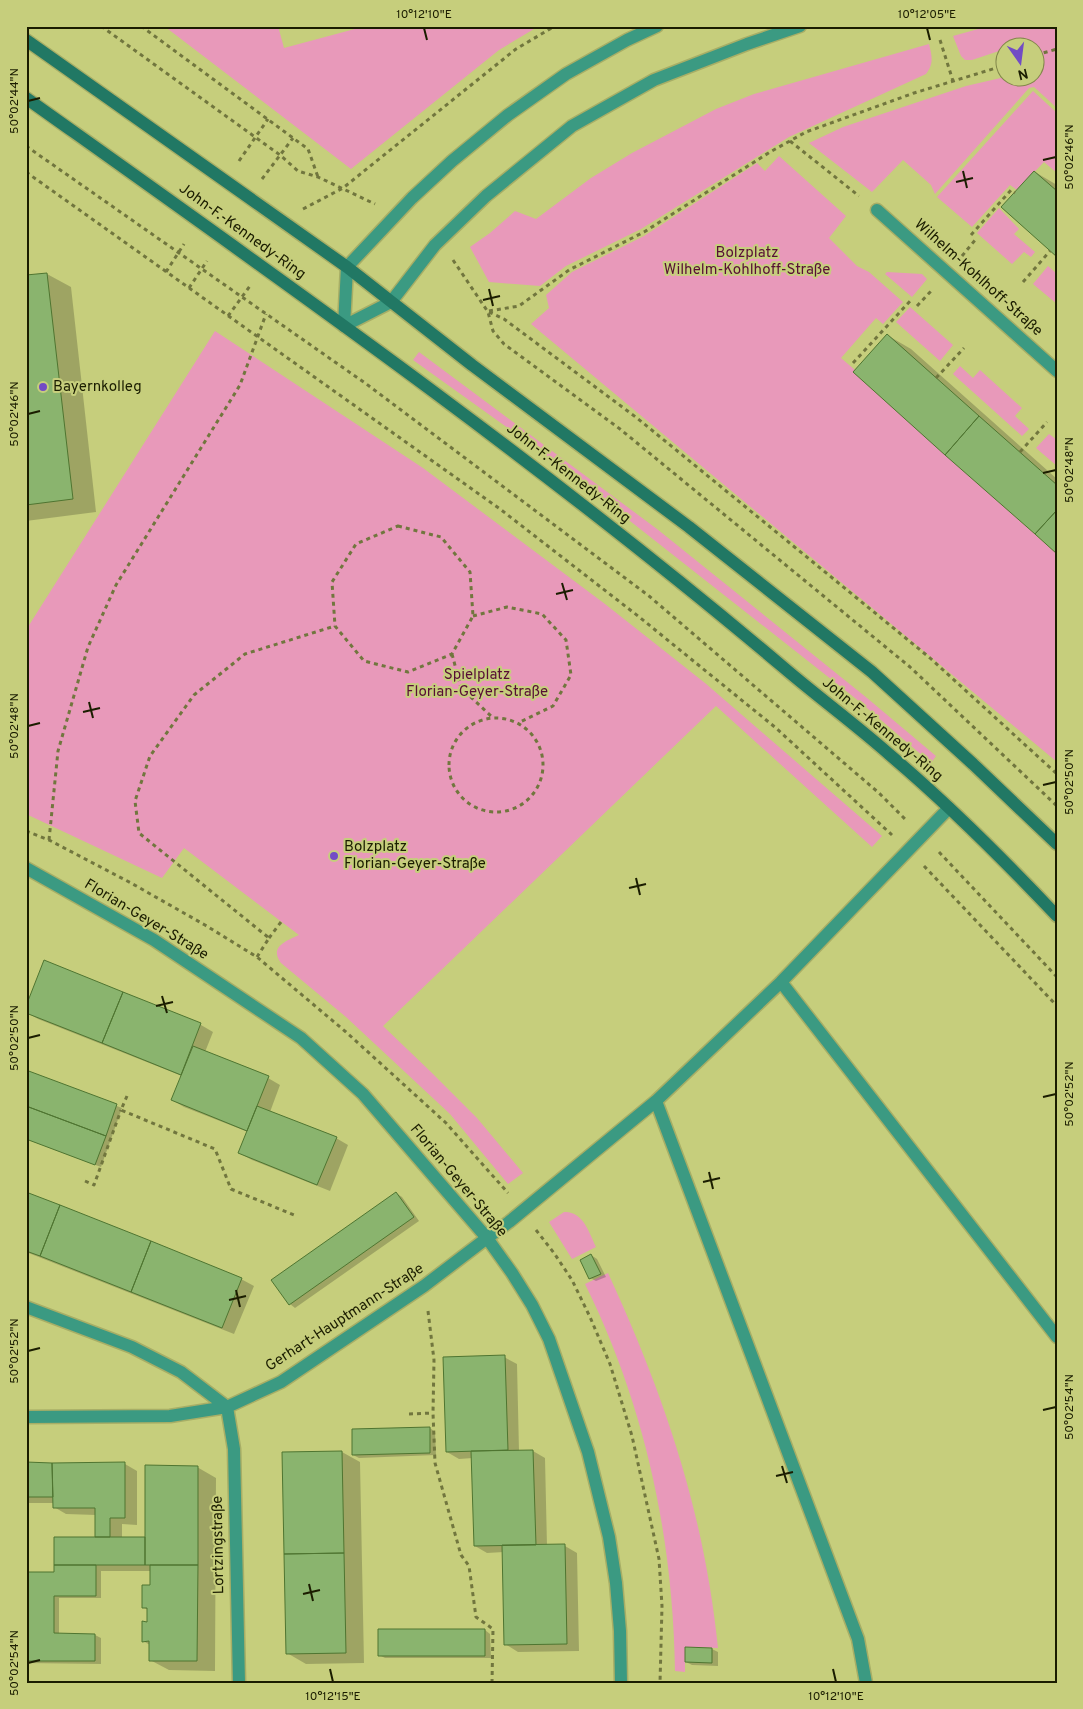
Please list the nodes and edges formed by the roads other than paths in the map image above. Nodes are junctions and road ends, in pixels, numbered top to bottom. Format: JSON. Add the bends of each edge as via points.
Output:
{"nodes":[{"id":1,"x":657,"y":26,"type":"edge"},
{"id":2,"x":800,"y":26,"type":"edge"},
{"id":3,"x":26,"y":40,"type":"edge"},
{"id":4,"x":26,"y":98,"type":"edge"},
{"id":5,"x":877,"y":210,"type":"road end"},
{"id":6,"x":348,"y":267,"type":"junction"},
{"id":7,"x":391,"y":302,"type":"junction"},
{"id":8,"x":344,"y":326,"type":"junction"},
{"id":9,"x":1057,"y":371,"type":"edge"},
{"id":10,"x":949,"y":808,"type":"junction"},
{"id":11,"x":1057,"y":844,"type":"edge"},
{"id":12,"x":26,"y":868,"type":"edge"},
{"id":13,"x":1057,"y":916,"type":"edge"},
{"id":14,"x":780,"y":982,"type":"junction"},
{"id":15,"x":656,"y":1101,"type":"junction"},
{"id":16,"x":488,"y":1238,"type":"junction"},
{"id":17,"x":26,"y":1307,"type":"edge"},
{"id":18,"x":1057,"y":1337,"type":"edge"},
{"id":19,"x":228,"y":1407,"type":"junction"},
{"id":20,"x":26,"y":1417,"type":"edge"},
{"id":21,"x":239,"y":1683,"type":"edge"},
{"id":22,"x":621,"y":1683,"type":"edge"},
{"id":23,"x":866,"y":1683,"type":"edge"}],
"edges":[{"from":1,"to":6,"type":"street","via":[[566,74],[508,115],[412,198]]},
{"from":2,"to":7,"type":"street","via":[[654,80],[572,126],[486,196],[435,245]]},
{"from":3,"to":6,"type":"main road","name":"John-F.-Kennedy-Ring"},
{"from":4,"to":8,"type":"main road","name":"John-F.-Kennedy-Ring"},
{"from":5,"to":9,"type":"street","name":"Wilhelm-Kohlhoff-Straße"},
{"from":6,"to":7,"type":"main road","name":"John-F.-Kennedy-Ring"},
{"from":6,"to":8,"type":"street"},
{"from":7,"to":8,"type":"street"},
{"from":7,"to":11,"type":"main road","name":"John-F.-Kennedy-Ring","via":[[690,527],[872,672]]},
{"from":8,"to":10,"type":"main road","name":"John-F.-Kennedy-Ring","via":[[539,470],[698,596],[890,754]]},
{"from":10,"to":13,"type":"main road","name":"John-F.-Kennedy-Ring"},
{"from":10,"to":14,"type":"street","name":"Gerhart-Hauptmann-Straße"},
{"from":12,"to":16,"type":"street","name":"Florian-Geyer-Straße","via":[[154,940],[301,1038],[363,1094]]},
{"from":14,"to":15,"type":"street","name":"Gerhart-Hauptmann-Straße"},
{"from":14,"to":18,"type":"street"},
{"from":15,"to":16,"type":"street","name":"Gerhart-Hauptmann-Straße"},
{"from":15,"to":23,"type":"street","via":[[858,1638]]},
{"from":16,"to":19,"type":"street","name":"Gerhart-Hauptmann-Straße","via":[[424,1286],[281,1382]]},
{"from":16,"to":22,"type":"street","name":"Florian-Geyer-Straße","via":[[532,1305],[549,1339],[588,1452],[609,1538],[616,1583]]},
{"from":17,"to":19,"type":"street","via":[[140,1351],[181,1372]]},
{"from":19,"to":20,"type":"street","name":"Gerhart-Hauptmann-Straße","via":[[170,1416]]},
{"from":19,"to":21,"type":"street","name":"Lortzingstraße","via":[[234,1449]]}]}
